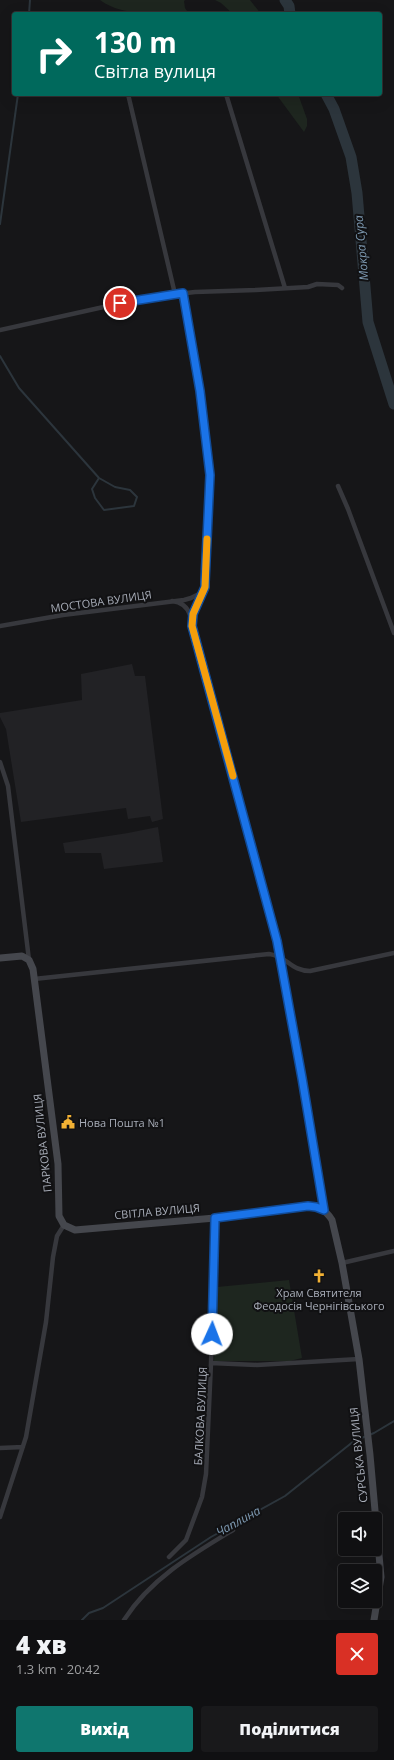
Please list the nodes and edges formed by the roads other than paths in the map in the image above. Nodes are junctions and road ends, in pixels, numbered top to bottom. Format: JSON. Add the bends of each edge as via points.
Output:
{"nodes":[{"id":1,"x":128,"y":96,"type":"edge"},
{"id":2,"x":227,"y":96,"type":"edge"},
{"id":3,"x":285,"y":288,"type":"junction"},
{"id":4,"x":342,"y":288,"type":"dead end"},
{"id":5,"x":183,"y":293,"type":"junction"},
{"id":6,"x":175,"y":294,"type":"junction"},
{"id":7,"x":0,"y":330,"type":"edge"},
{"id":8,"x":338,"y":486,"type":"dead end"},
{"id":9,"x":202,"y":592,"type":"junction"},
{"id":10,"x":172,"y":601,"type":"junction"},
{"id":11,"x":0,"y":626,"type":"edge"},
{"id":12,"x":192,"y":626,"type":"junction"},
{"id":13,"x":394,"y":633,"type":"edge"},
{"id":14,"x":0,"y":762,"type":"edge"},
{"id":15,"x":394,"y":953,"type":"edge"},
{"id":16,"x":279,"y":956,"type":"junction"},
{"id":17,"x":0,"y":958,"type":"edge"},
{"id":18,"x":29,"y":960,"type":"junction"},
{"id":19,"x":34,"y":979,"type":"junction"},
{"id":20,"x":324,"y":1210,"type":"junction"},
{"id":21,"x":215,"y":1218,"type":"junction"},
{"id":22,"x":64,"y":1225,"type":"junction"},
{"id":23,"x":394,"y":1251,"type":"edge"},
{"id":24,"x":342,"y":1263,"type":"junction"},
{"id":25,"x":359,"y":1359,"type":"junction"},
{"id":26,"x":211,"y":1363,"type":"junction"},
{"id":27,"x":23,"y":1447,"type":"junction"},
{"id":28,"x":0,"y":1448,"type":"edge"},
{"id":29,"x":0,"y":1517,"type":"edge"},
{"id":30,"x":234,"y":1530,"type":"dead end"},
{"id":31,"x":169,"y":1557,"type":"dead end"},
{"id":32,"x":124,"y":1620,"type":"edge"},
{"id":33,"x":374,"y":1620,"type":"edge"}],
"edges":[{"from":1,"to":6,"type":"street"},
{"from":2,"to":3,"type":"street"},
{"from":3,"to":4,"type":"street","via":[[332,284]]},
{"from":3,"to":5,"type":"street"},
{"from":5,"to":6,"type":"street"},
{"from":5,"to":9,"type":"street","name":"СУРСЬКА ВУЛИЦЯ","via":[[200,391],[210,475],[207,566],[205,587]]},
{"from":6,"to":7,"type":"street","via":[[144,298]]},
{"from":8,"to":13,"type":"street"},
{"from":9,"to":10,"type":"street","name":"МОСТОВА ВУЛИЦЯ","via":[[191,598]]},
{"from":9,"to":12,"type":"street","name":"СУРСЬКА ВУЛИЦЯ","via":[[193,614]]},
{"from":10,"to":11,"type":"street","name":"МОСТОВА ВУЛИЦЯ"},
{"from":10,"to":12,"type":"street","name":"СУРСЬКА ВУЛИЦЯ","via":[[185,606]]},
{"from":12,"to":16,"type":"street","name":"СУРСЬКА ВУЛИЦЯ"},
{"from":14,"to":18,"type":"street","name":"ПАРКОВА ВУЛИЦЯ","via":[[8,786]]},
{"from":15,"to":16,"type":"street","via":[[304,971]]},
{"from":16,"to":19,"type":"street","via":[[269,954]]},
{"from":16,"to":20,"type":"street","name":"СУРСЬКА ВУЛИЦЯ"},
{"from":17,"to":18,"type":"street","via":[[22,956]]},
{"from":18,"to":19,"type":"street","name":"ПАРКОВА ВУЛИЦЯ"},
{"from":19,"to":22,"type":"street","name":"ПАРКОВА ВУЛИЦЯ","via":[[58,1164],[59,1216]]},
{"from":20,"to":21,"type":"street","name":"СВІТЛА ВУЛИЦЯ","via":[[308,1206]]},
{"from":20,"to":24,"type":"street","name":"СУРСЬКА ВУЛИЦЯ","via":[[332,1220]]},
{"from":21,"to":22,"type":"street","name":"СВІТЛА ВУЛИЦЯ","via":[[75,1230]]},
{"from":21,"to":26,"type":"street","name":"БАЛКОВА ВУЛИЦЯ"},
{"from":22,"to":27,"type":"street","via":[[57,1236],[53,1257],[46,1322]]},
{"from":23,"to":24,"type":"street"},
{"from":24,"to":25,"type":"street","name":"СУРСЬКА ВУЛИЦЯ"},
{"from":25,"to":26,"type":"street","via":[[258,1365]]},
{"from":25,"to":33,"type":"street","name":"СУРСЬКА ВУЛИЦЯ","via":[[381,1577]]},
{"from":26,"to":31,"type":"street","name":"БАЛКОВА ВУЛИЦЯ","via":[[206,1474],[202,1497],[186,1540]]},
{"from":27,"to":28,"type":"street"},
{"from":27,"to":29,"type":"street"},
{"from":30,"to":32,"type":"street","via":[[184,1559],[132,1607]]}]}
